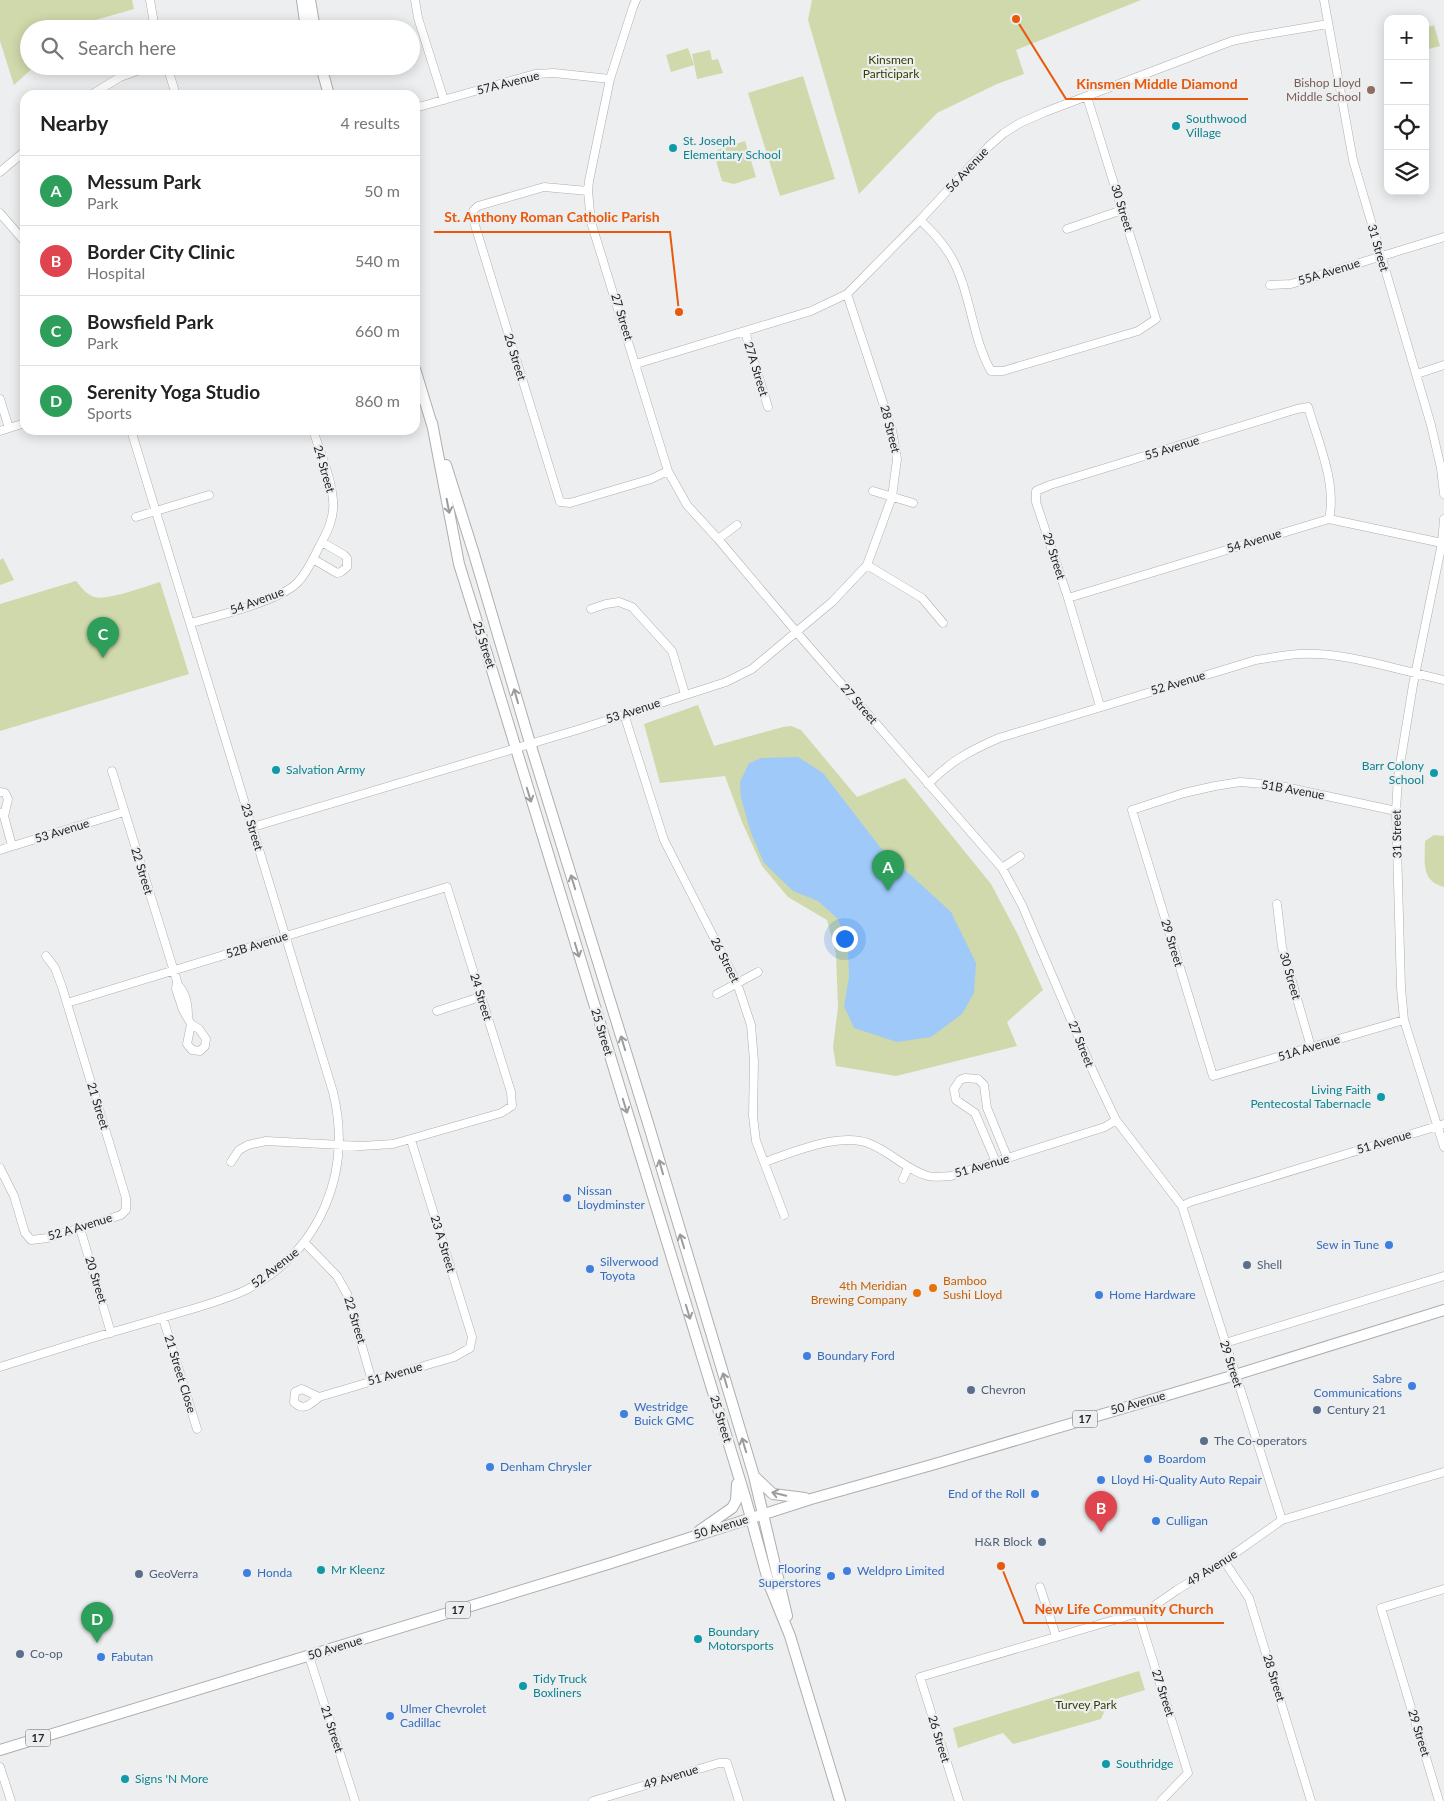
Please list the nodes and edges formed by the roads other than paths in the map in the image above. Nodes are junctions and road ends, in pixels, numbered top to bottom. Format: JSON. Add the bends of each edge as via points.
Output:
{"nodes":[{"id":1,"x":150,"y":0,"type":"edge"},
{"id":2,"x":302,"y":0,"type":"edge"},
{"id":3,"x":310,"y":0,"type":"edge"},
{"id":4,"x":415,"y":0,"type":"edge"},
{"id":5,"x":636,"y":0,"type":"edge"},
{"id":6,"x":1324,"y":0,"type":"edge"},
{"id":7,"x":153,"y":20,"type":"edge"},
{"id":8,"x":305,"y":20,"type":"edge"},
{"id":9,"x":313,"y":20,"type":"edge"},
{"id":10,"x":419,"y":20,"type":"edge"},
{"id":11,"x":420,"y":24,"type":"edge"},
{"id":12,"x":1328,"y":24,"type":"junction"},
{"id":13,"x":126,"y":75,"type":"edge"},
{"id":14,"x":170,"y":75,"type":"edge"},
{"id":15,"x":323,"y":75,"type":"edge"},
{"id":16,"x":610,"y":79,"type":"junction"},
{"id":17,"x":99,"y":90,"type":"edge"},
{"id":18,"x":174,"y":90,"type":"edge"},
{"id":19,"x":328,"y":90,"type":"edge"},
{"id":20,"x":1087,"y":97,"type":"junction"},
{"id":21,"x":444,"y":100,"type":"junction"},
{"id":22,"x":420,"y":107,"type":"edge"},
{"id":23,"x":20,"y":155,"type":"edge"},
{"id":24,"x":0,"y":172,"type":"edge"},
{"id":25,"x":588,"y":191,"type":"junction"},
{"id":26,"x":1122,"y":210,"type":"junction"},
{"id":27,"x":0,"y":213,"type":"edge"},
{"id":28,"x":920,"y":220,"type":"junction"},
{"id":29,"x":1067,"y":229,"type":"dead end"},
{"id":30,"x":20,"y":236,"type":"edge"},
{"id":31,"x":1444,"y":237,"type":"edge"},
{"id":32,"x":1381,"y":257,"type":"junction"},
{"id":33,"x":1270,"y":285,"type":"dead end"},
{"id":34,"x":847,"y":294,"type":"junction"},
{"id":35,"x":745,"y":332,"type":"junction"},
{"id":36,"x":636,"y":364,"type":"junction"},
{"id":37,"x":1444,"y":366,"type":"edge"},
{"id":38,"x":1417,"y":374,"type":"junction"},
{"id":39,"x":420,"y":385,"type":"edge"},
{"id":40,"x":0,"y":399,"type":"edge"},
{"id":41,"x":768,"y":406,"type":"dead end"},
{"id":42,"x":432,"y":423,"type":"junction"},
{"id":43,"x":20,"y":425,"type":"edge"},
{"id":44,"x":9,"y":428,"type":"junction"},
{"id":45,"x":0,"y":431,"type":"edge"},
{"id":46,"x":133,"y":435,"type":"edge"},
{"id":47,"x":315,"y":435,"type":"edge"},
{"id":48,"x":668,"y":472,"type":"junction"},
{"id":49,"x":872,"y":491,"type":"dead end"},
{"id":50,"x":1036,"y":491,"type":"joint"},
{"id":51,"x":1444,"y":494,"type":"edge"},
{"id":52,"x":209,"y":495,"type":"dead end"},
{"id":53,"x":892,"y":497,"type":"junction"},
{"id":54,"x":913,"y":503,"type":"dead end"},
{"id":55,"x":333,"y":508,"type":"joint"},
{"id":56,"x":156,"y":511,"type":"junction"},
{"id":57,"x":136,"y":517,"type":"dead end"},
{"id":58,"x":1329,"y":519,"type":"junction"},
{"id":59,"x":1444,"y":519,"type":"edge"},
{"id":60,"x":737,"y":525,"type":"dead end"},
{"id":61,"x":718,"y":539,"type":"junction"},
{"id":62,"x":322,"y":542,"type":"junction"},
{"id":63,"x":1442,"y":543,"type":"junction"},
{"id":64,"x":313,"y":560,"type":"junction"},
{"id":65,"x":867,"y":565,"type":"junction"},
{"id":66,"x":1068,"y":598,"type":"junction"},
{"id":67,"x":591,"y":609,"type":"dead end"},
{"id":68,"x":191,"y":623,"type":"junction"},
{"id":69,"x":944,"y":623,"type":"dead end"},
{"id":70,"x":797,"y":632,"type":"junction"},
{"id":71,"x":1415,"y":673,"type":"junction"},
{"id":72,"x":1444,"y":680,"type":"edge"},
{"id":73,"x":685,"y":694,"type":"junction"},
{"id":74,"x":1100,"y":706,"type":"junction"},
{"id":75,"x":624,"y":714,"type":"junction"},
{"id":76,"x":530,"y":743,"type":"junction"},
{"id":77,"x":515,"y":748,"type":"junction"},
{"id":78,"x":112,"y":771,"type":"dead end"},
{"id":79,"x":928,"y":784,"type":"junction"},
{"id":80,"x":0,"y":792,"type":"edge"},
{"id":81,"x":1132,"y":810,"type":"joint"},
{"id":82,"x":1396,"y":811,"type":"junction"},
{"id":83,"x":124,"y":812,"type":"junction"},
{"id":84,"x":2,"y":814,"type":"edge"},
{"id":85,"x":253,"y":827,"type":"junction"},
{"id":86,"x":12,"y":846,"type":"junction"},
{"id":87,"x":0,"y":850,"type":"edge"},
{"id":88,"x":1020,"y":856,"type":"dead end"},
{"id":89,"x":1002,"y":868,"type":"junction"},
{"id":90,"x":447,"y":887,"type":"joint"},
{"id":91,"x":1277,"y":904,"type":"dead end"},
{"id":92,"x":286,"y":936,"type":"junction"},
{"id":93,"x":46,"y":956,"type":"dead end"},
{"id":94,"x":173,"y":970,"type":"junction"},
{"id":95,"x":758,"y":972,"type":"dead end"},
{"id":96,"x":737,"y":983,"type":"junction"},
{"id":97,"x":716,"y":994,"type":"dead end"},
{"id":98,"x":480,"y":997,"type":"junction"},
{"id":99,"x":67,"y":1003,"type":"junction"},
{"id":100,"x":437,"y":1011,"type":"dead end"},
{"id":101,"x":189,"y":1020,"type":"dead end"},
{"id":102,"x":1404,"y":1020,"type":"junction"},
{"id":103,"x":1311,"y":1047,"type":"junction"},
{"id":104,"x":1214,"y":1076,"type":"joint"},
{"id":105,"x":987,"y":1108,"type":"junction"},
{"id":106,"x":975,"y":1113,"type":"junction"},
{"id":107,"x":1116,"y":1120,"type":"junction"},
{"id":108,"x":1441,"y":1125,"type":"edge"},
{"id":109,"x":998,"y":1132,"type":"junction"},
{"id":110,"x":987,"y":1138,"type":"junction"},
{"id":111,"x":411,"y":1140,"type":"junction"},
{"id":112,"x":339,"y":1145,"type":"junction"},
{"id":113,"x":1444,"y":1147,"type":"edge"},
{"id":114,"x":1008,"y":1159,"type":"junction"},
{"id":115,"x":231,"y":1162,"type":"dead end"},
{"id":116,"x":764,"y":1162,"type":"junction"},
{"id":117,"x":996,"y":1162,"type":"junction"},
{"id":118,"x":0,"y":1168,"type":"edge"},
{"id":119,"x":908,"y":1168,"type":"junction"},
{"id":120,"x":903,"y":1179,"type":"dead end"},
{"id":121,"x":1182,"y":1206,"type":"junction"},
{"id":122,"x":126,"y":1210,"type":"joint"},
{"id":123,"x":784,"y":1216,"type":"dead end"},
{"id":124,"x":80,"y":1228,"type":"junction"},
{"id":125,"x":305,"y":1243,"type":"junction"},
{"id":126,"x":1444,"y":1276,"type":"edge"},
{"id":127,"x":1444,"y":1310,"type":"edge"},
{"id":128,"x":163,"y":1318,"type":"junction"},
{"id":129,"x":111,"y":1333,"type":"junction"},
{"id":130,"x":1225,"y":1343,"type":"junction"},
{"id":131,"x":470,"y":1348,"type":"joint"},
{"id":132,"x":0,"y":1366,"type":"edge"},
{"id":133,"x":1235,"y":1375,"type":"junction"},
{"id":134,"x":372,"y":1381,"type":"junction"},
{"id":135,"x":319,"y":1397,"type":"dead end"},
{"id":136,"x":197,"y":1429,"type":"dead end"},
{"id":137,"x":1444,"y":1472,"type":"edge"},
{"id":138,"x":737,"y":1473,"type":"junction"},
{"id":139,"x":754,"y":1476,"type":"junction"},
{"id":140,"x":811,"y":1498,"type":"junction"},
{"id":141,"x":764,"y":1514,"type":"junction"},
{"id":142,"x":751,"y":1518,"type":"junction"},
{"id":143,"x":1282,"y":1520,"type":"junction"},
{"id":144,"x":691,"y":1537,"type":"junction"},
{"id":145,"x":1224,"y":1561,"type":"junction"},
{"id":146,"x":1040,"y":1587,"type":"dead end"},
{"id":147,"x":1444,"y":1588,"type":"edge"},
{"id":148,"x":1138,"y":1613,"type":"junction"},
{"id":149,"x":790,"y":1636,"type":"junction"},
{"id":150,"x":1056,"y":1636,"type":"junction"},
{"id":151,"x":309,"y":1656,"type":"junction"},
{"id":152,"x":920,"y":1678,"type":"joint"},
{"id":153,"x":0,"y":1750,"type":"edge"},
{"id":154,"x":0,"y":1767,"type":"edge"},
{"id":155,"x":11,"y":1801,"type":"edge"},
{"id":156,"x":355,"y":1801,"type":"edge"},
{"id":157,"x":593,"y":1801,"type":"edge"},
{"id":158,"x":739,"y":1801,"type":"edge"},
{"id":159,"x":840,"y":1801,"type":"edge"},
{"id":160,"x":958,"y":1801,"type":"edge"},
{"id":161,"x":1161,"y":1801,"type":"edge"},
{"id":162,"x":1311,"y":1801,"type":"edge"},
{"id":163,"x":1439,"y":1801,"type":"edge"}],
"edges":[{"from":1,"to":7,"type":"street"},
{"from":2,"to":8,"type":"main road"},
{"from":3,"to":9,"type":"main road"},
{"from":4,"to":10,"type":"street"},
{"from":5,"to":16,"type":"street"},
{"from":6,"to":12,"type":"street","name":"31 Street"},
{"from":11,"to":21,"type":"street"},
{"from":12,"to":20,"type":"street","name":"56 Avenue","via":[[1232,41]]},
{"from":12,"to":32,"type":"street","name":"31 Street","via":[[1353,160]]},
{"from":13,"to":17,"type":"street"},
{"from":14,"to":18,"type":"street"},
{"from":15,"to":19,"type":"main road"},
{"from":16,"to":21,"type":"street","name":"57A Avenue","via":[[535,74]]},
{"from":16,"to":25,"type":"street","name":"27 Street"},
{"from":20,"to":26,"type":"street","name":"30 Street"},
{"from":20,"to":28,"type":"street","name":"56 Avenue","via":[[1045,112],[1004,133]]},
{"from":21,"to":22,"type":"street","name":"57A Avenue"},
{"from":23,"to":24,"type":"street"},
{"from":25,"to":36,"type":"street","name":"27 Street","via":[[591,222]]},
{"from":25,"to":48,"type":"street","name":"26 Street","via":[[544,187],[478,206],[472,211],[474,222],[560,502],[570,503]]},
{"from":26,"to":28,"type":"street","name":"30 Street","via":[[1156,319],[1138,331],[1003,371],[992,371],[984,358],[951,256]]},
{"from":26,"to":29,"type":"street"},
{"from":27,"to":30,"type":"street"},
{"from":28,"to":34,"type":"street","name":"56 Avenue"},
{"from":31,"to":32,"type":"street","name":"55A Avenue"},
{"from":32,"to":33,"type":"street","name":"55A Avenue","via":[[1292,284]]},
{"from":32,"to":38,"type":"street","name":"31 Street"},
{"from":34,"to":35,"type":"street","name":"56 Avenue","via":[[811,311]]},
{"from":34,"to":53,"type":"street","name":"28 Street","via":[[892,430],[897,458]]},
{"from":35,"to":36,"type":"street","name":"56 Avenue"},
{"from":35,"to":41,"type":"street","name":"27A Street"},
{"from":36,"to":48,"type":"street","name":"27 Street"},
{"from":37,"to":38,"type":"street"},
{"from":38,"to":51,"type":"street","name":"31 Street","via":[[1441,468]]},
{"from":39,"to":42,"type":"main road","name":"25 Street"},
{"from":40,"to":44,"type":"street"},
{"from":76,"to":42,"type":"main road","name":"25 Street","one_way":true},
{"from":42,"to":77,"type":"main road","name":"25 Street","one_way":true,"via":[[462,577]]},
{"from":43,"to":44,"type":"street"},
{"from":44,"to":45,"type":"street"},
{"from":46,"to":56,"type":"street","name":"23 Street"},
{"from":47,"to":55,"type":"street","name":"24 Street","via":[[332,493]]},
{"from":48,"to":61,"type":"street","name":"27 Street","via":[[687,505]]},
{"from":49,"to":53,"type":"street"},
{"from":50,"to":58,"type":"street","name":"55 Avenue","via":[[1308,407],[1331,486]]},
{"from":50,"to":66,"type":"street","name":"29 Street","via":[[1036,502]]},
{"from":52,"to":56,"type":"street"},
{"from":53,"to":54,"type":"street"},
{"from":53,"to":65,"type":"street","name":"28 Street"},
{"from":55,"to":62,"type":"street","name":"54 Avenue"},
{"from":56,"to":57,"type":"street"},
{"from":56,"to":68,"type":"street","name":"23 Street"},
{"from":58,"to":63,"type":"street","name":"54 Avenue"},
{"from":58,"to":66,"type":"street","name":"54 Avenue"},
{"from":59,"to":63,"type":"street","name":"31 Street"},
{"from":60,"to":61,"type":"street"},
{"from":61,"to":70,"type":"street","name":"27 Street"},
{"from":62,"to":64,"type":"street","name":"54 Avenue"},
{"from":62,"to":64,"type":"street","via":[[344,555],[347,567],[337,573]]},
{"from":63,"to":71,"type":"street","name":"31 Street"},
{"from":64,"to":68,"type":"street","name":"54 Avenue","via":[[298,582],[281,594]]},
{"from":65,"to":69,"type":"street","via":[[922,598]]},
{"from":65,"to":70,"type":"street","name":"53 Avenue","via":[[832,602]]},
{"from":66,"to":74,"type":"street","name":"29 Street"},
{"from":67,"to":73,"type":"street","via":[[619,602],[632,607],[672,651]]},
{"from":68,"to":85,"type":"street","name":"23 Street"},
{"from":70,"to":73,"type":"street","name":"53 Avenue","via":[[752,670],[726,682]]},
{"from":70,"to":79,"type":"street","name":"27 Street"},
{"from":71,"to":72,"type":"street","name":"52 Avenue"},
{"from":71,"to":74,"type":"street","name":"52 Avenue","via":[[1346,658],[1292,655],[1233,666]]},
{"from":71,"to":82,"type":"street","name":"31 Street","via":[[1398,777]]},
{"from":73,"to":75,"type":"street","name":"53 Avenue"},
{"from":74,"to":79,"type":"street","name":"52 Avenue","via":[[968,751]]},
{"from":75,"to":76,"type":"street","name":"53 Avenue"},
{"from":75,"to":96,"type":"street","name":"26 Street","via":[[664,840]]},
{"from":76,"to":77,"type":"street","name":"53 Avenue"},
{"from":139,"to":76,"type":"main road","name":"25 Street","one_way":true},
{"from":77,"to":85,"type":"street","name":"53 Avenue"},
{"from":77,"to":138,"type":"main road","name":"25 Street","one_way":true},
{"from":78,"to":83,"type":"street","name":"22 Street"},
{"from":79,"to":89,"type":"street","name":"27 Street"},
{"from":80,"to":84,"type":"street","via":[[5,793],[8,799]]},
{"from":81,"to":82,"type":"street","name":"51B Avenue","via":[[1184,793],[1240,782],[1276,785]]},
{"from":81,"to":104,"type":"street","name":"29 Street"},
{"from":82,"to":102,"type":"street","name":"31 Street"},
{"from":83,"to":86,"type":"street","name":"53 Avenue"},
{"from":83,"to":94,"type":"street","name":"22 Street"},
{"from":84,"to":86,"type":"street"},
{"from":85,"to":92,"type":"street","name":"23 Street"},
{"from":86,"to":87,"type":"street","name":"53 Avenue"},
{"from":88,"to":89,"type":"street"},
{"from":89,"to":107,"type":"street","name":"27 Street","via":[[1022,905]]},
{"from":90,"to":92,"type":"street","name":"52B Avenue"},
{"from":90,"to":98,"type":"street","name":"24 Street"},
{"from":91,"to":103,"type":"street","name":"30 Street","via":[[1282,947]]},
{"from":92,"to":94,"type":"street","name":"52B Avenue"},
{"from":92,"to":112,"type":"street","name":"23 Street","via":[[333,1092]]},
{"from":93,"to":99,"type":"street","via":[[55,968]]},
{"from":94,"to":99,"type":"street","name":"52B Avenue"},
{"from":94,"to":101,"type":"street","name":"22 Street","via":[[182,988]]},
{"from":95,"to":96,"type":"street"},
{"from":96,"to":97,"type":"street"},
{"from":96,"to":116,"type":"street","name":"26 Street","via":[[751,1025],[754,1061],[752,1116]]},
{"from":98,"to":100,"type":"street"},
{"from":98,"to":111,"type":"street","name":"24 Street","via":[[512,1092],[512,1106],[501,1113]]},
{"from":99,"to":122,"type":"street","name":"21 Street","via":[[126,1198]]},
{"from":102,"to":103,"type":"street","name":"51A Avenue"},
{"from":102,"to":108,"type":"street","name":"31 Street"},
{"from":103,"to":104,"type":"street","name":"51A Avenue"},
{"from":105,"to":106,"type":"street"},
{"from":105,"to":106,"type":"street","via":[[984,1085],[978,1079],[960,1080],[954,1090],[956,1100]]},
{"from":105,"to":109,"type":"street"},
{"from":106,"to":110,"type":"street"},
{"from":107,"to":114,"type":"street","name":"51 Avenue","via":[[1108,1126]]},
{"from":107,"to":121,"type":"street","name":"27 Street"},
{"from":108,"to":113,"type":"street","name":"31 Street"},
{"from":108,"to":121,"type":"street","name":"51 Avenue"},
{"from":109,"to":110,"type":"street"},
{"from":109,"to":114,"type":"street"},
{"from":110,"to":117,"type":"street"},
{"from":111,"to":112,"type":"street","via":[[377,1146]]},
{"from":111,"to":131,"type":"street","name":"23 A Street","via":[[472,1337]]},
{"from":112,"to":115,"type":"street","via":[[266,1141],[239,1150]]},
{"from":112,"to":125,"type":"street","name":"52 Avenue","via":[[330,1195]]},
{"from":114,"to":117,"type":"street","name":"51 Avenue"},
{"from":116,"to":119,"type":"street","name":"51 Avenue","via":[[823,1143],[844,1140],[866,1142]]},
{"from":116,"to":123,"type":"street","name":"26 Street"},
{"from":117,"to":119,"type":"street","name":"51 Avenue","via":[[951,1176],[930,1177]]},
{"from":118,"to":124,"type":"street","name":"52 A Avenue","via":[[14,1196],[25,1233],[31,1240]]},
{"from":119,"to":120,"type":"street"},
{"from":121,"to":130,"type":"street","name":"29 Street"},
{"from":122,"to":124,"type":"street","name":"52 A Avenue","via":[[121,1215]]},
{"from":124,"to":129,"type":"street","name":"20 Street"},
{"from":125,"to":128,"type":"street","name":"52 Avenue","via":[[275,1271],[245,1290]]},
{"from":125,"to":134,"type":"street","name":"22 Street","via":[[337,1276],[347,1294]]},
{"from":126,"to":130,"type":"street"},
{"from":127,"to":133,"type":"main road","name":"50 Avenue","number":"17"},
{"from":128,"to":129,"type":"street","name":"52 Avenue"},
{"from":128,"to":136,"type":"street","name":"21 Street Close"},
{"from":129,"to":132,"type":"street","name":"52 Avenue"},
{"from":130,"to":133,"type":"street","name":"29 Street"},
{"from":131,"to":134,"type":"street","name":"51 Avenue","via":[[454,1357]]},
{"from":133,"to":140,"type":"main road","name":"50 Avenue","number":"17"},
{"from":133,"to":143,"type":"street","name":"29 Street"},
{"from":134,"to":135,"type":"street","name":"51 Avenue"},
{"from":137,"to":143,"type":"street","name":"49 Avenue"},
{"from":138,"to":142,"type":"main road","name":"25 Street"},
{"from":138,"to":144,"type":"main road","via":[[738,1492],[732,1508]]},
{"from":140,"to":139,"type":"main road","one_way":true,"via":[[773,1494]]},
{"from":139,"to":141,"type":"main road","name":"25 Street"},
{"from":140,"to":141,"type":"main road","name":"50 Avenue","number":"17"},
{"from":141,"to":142,"type":"main road","name":"50 Avenue","number":"17"},
{"from":141,"to":149,"type":"main road","name":"25 Street"},
{"from":142,"to":144,"type":"main road","name":"50 Avenue","number":"17"},
{"from":142,"to":149,"type":"main road","name":"25 Street","via":[[768,1584]]},
{"from":143,"to":145,"type":"street","name":"49 Avenue"},
{"from":144,"to":151,"type":"main road","name":"50 Avenue","number":"17"},
{"from":145,"to":148,"type":"street","name":"49 Avenue","via":[[1148,1610]]},
{"from":145,"to":162,"type":"street","name":"28 Street","via":[[1249,1598]]},
{"from":146,"to":150,"type":"street"},
{"from":147,"to":163,"type":"street","name":"29 Street","via":[[1381,1608]]},
{"from":148,"to":150,"type":"street","name":"49 Avenue"},
{"from":148,"to":161,"type":"street","name":"27 Street","via":[[1188,1773]]},
{"from":149,"to":159,"type":"main road","name":"25 Street"},
{"from":150,"to":152,"type":"street","name":"49 Avenue"},
{"from":151,"to":153,"type":"main road","name":"50 Avenue","number":"17"},
{"from":151,"to":156,"type":"street","name":"21 Street"},
{"from":152,"to":160,"type":"street","name":"26 Street"},
{"from":154,"to":155,"type":"street"},
{"from":157,"to":158,"type":"street","name":"49 Avenue","via":[[719,1763],[727,1763]]}]}
